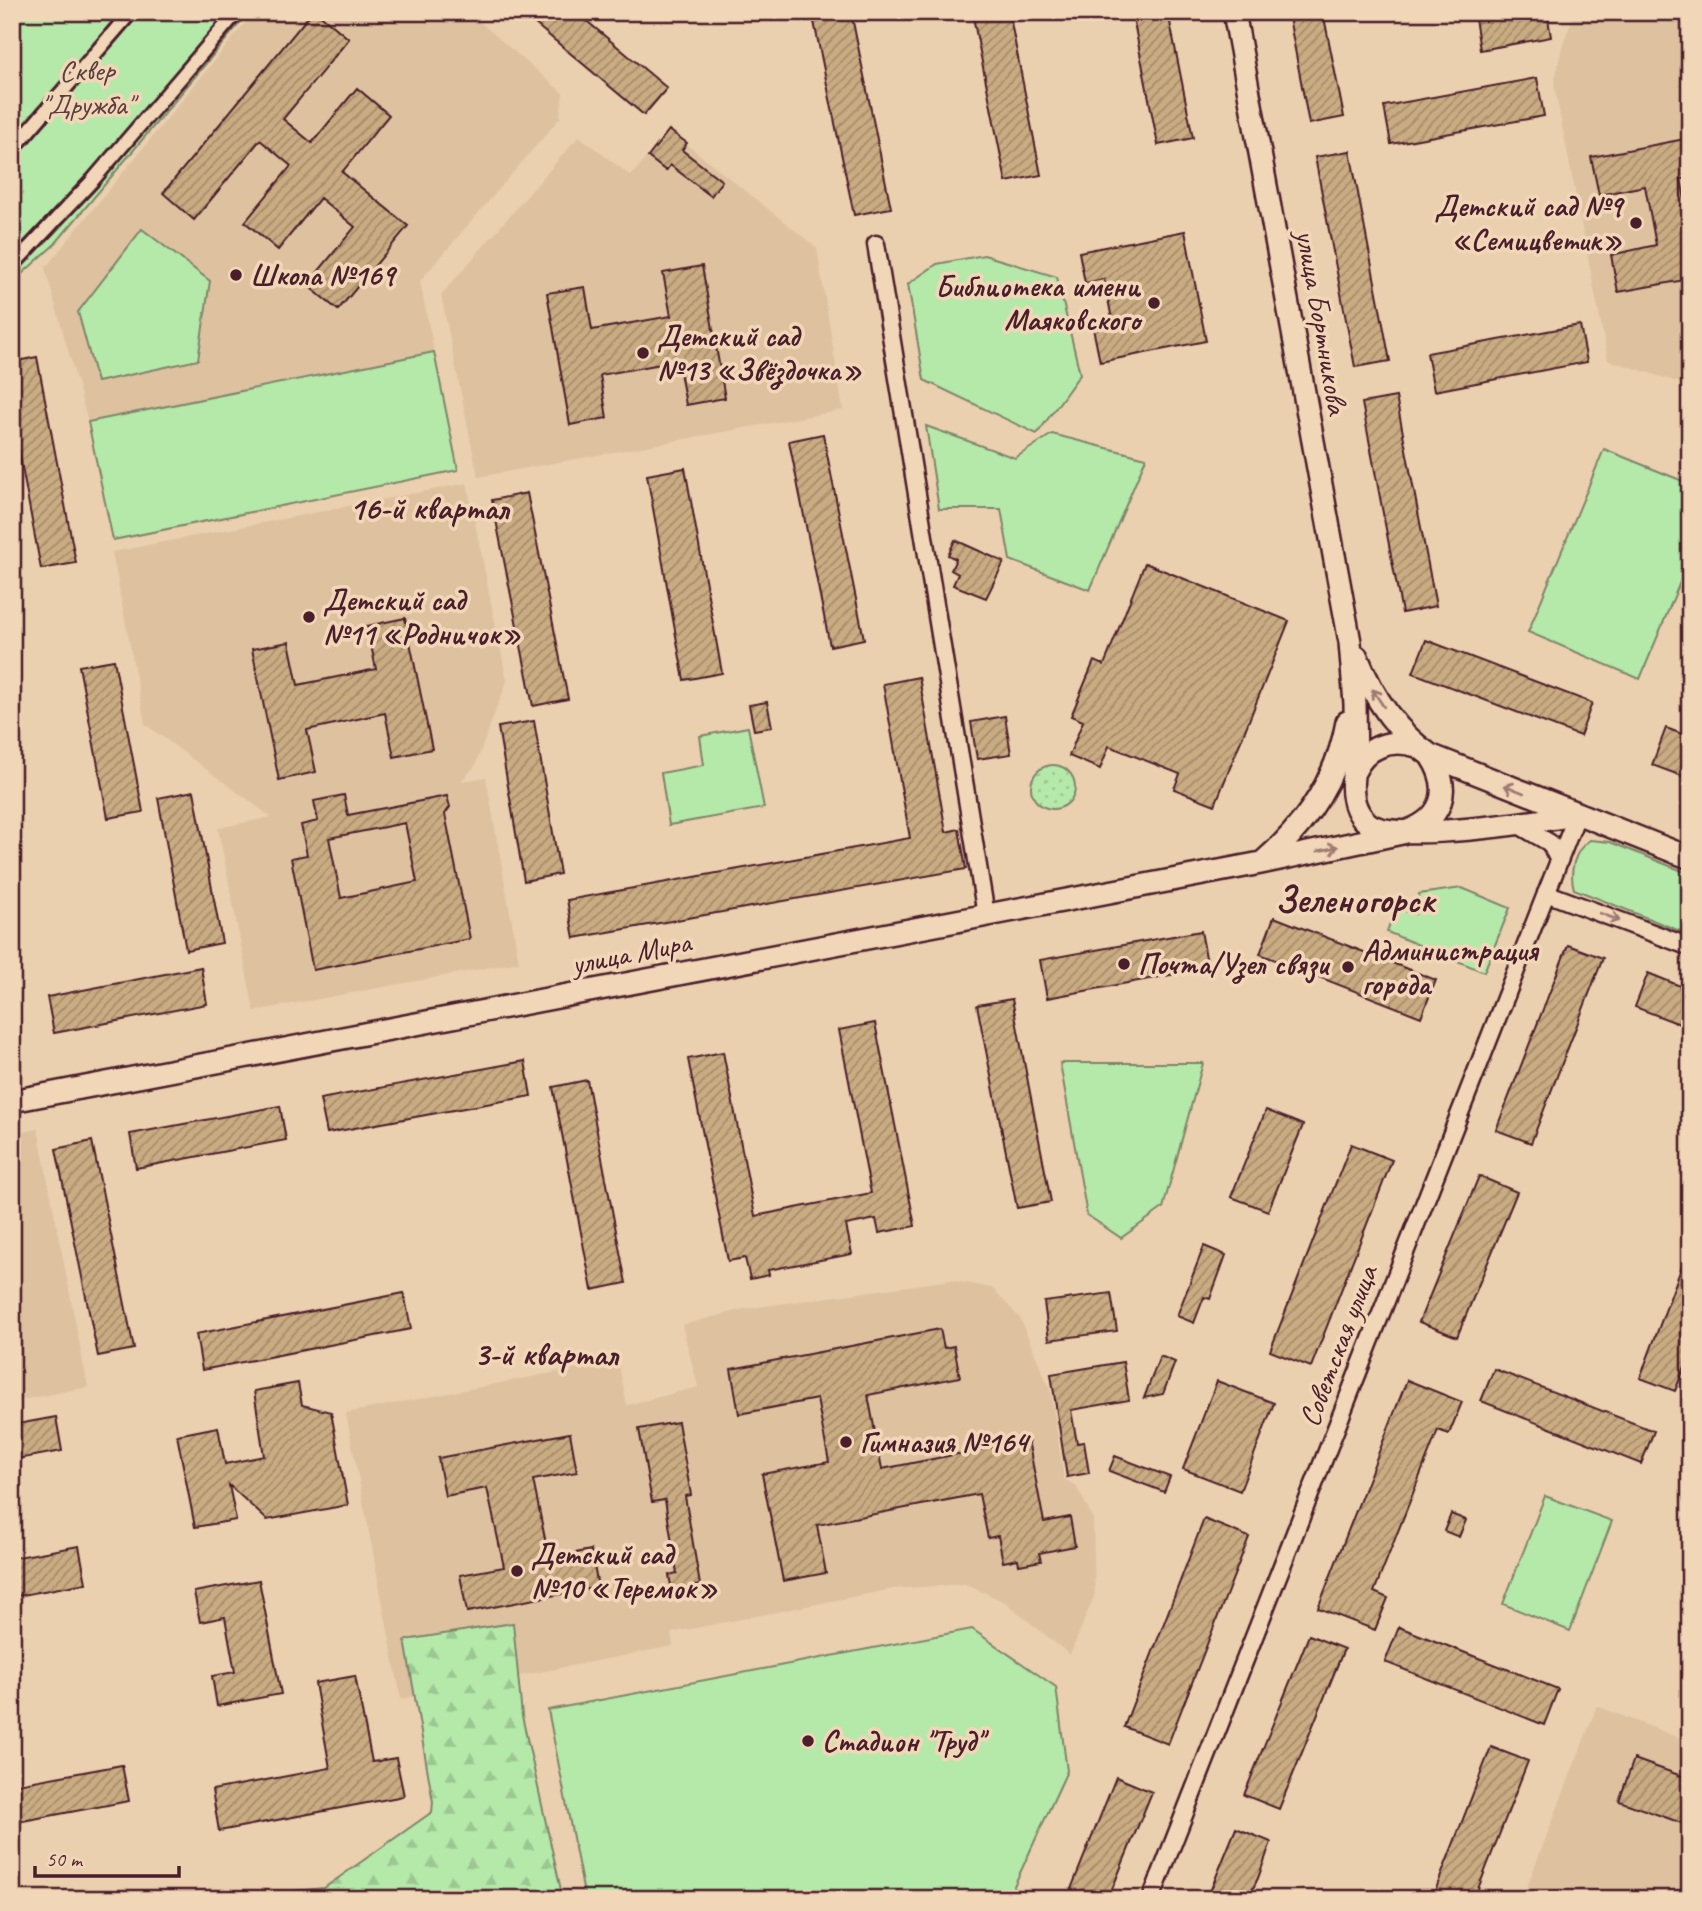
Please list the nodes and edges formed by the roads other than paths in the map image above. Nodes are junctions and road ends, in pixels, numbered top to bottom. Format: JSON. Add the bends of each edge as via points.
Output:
{"nodes":[{"id":1,"x":131,"y":12,"type":"edge"},
{"id":2,"x":237,"y":12,"type":"edge"},
{"id":3,"x":1234,"y":12,"type":"edge"},
{"id":4,"x":12,"y":150,"type":"edge"},
{"id":5,"x":876,"y":244,"type":"dead end"},
{"id":6,"x":12,"y":266,"type":"edge"},
{"id":7,"x":1350,"y":642,"type":"junction"},
{"id":8,"x":1424,"y":751,"type":"junction"},
{"id":9,"x":1354,"y":772,"type":"junction"},
{"id":10,"x":1577,"y":815,"type":"junction"},
{"id":11,"x":1517,"y":824,"type":"junction"},
{"id":12,"x":1402,"y":834,"type":"junction"},
{"id":13,"x":1690,"y":858,"type":"edge"},
{"id":14,"x":1559,"y":861,"type":"junction"},
{"id":15,"x":1261,"y":863,"type":"junction"},
{"id":16,"x":1546,"y":893,"type":"junction"},
{"id":17,"x":986,"y":915,"type":"junction"},
{"id":18,"x":1690,"y":947,"type":"edge"},
{"id":19,"x":12,"y":1101,"type":"edge"},
{"id":20,"x":1151,"y":1899,"type":"edge"}],
"edges":[{"from":1,"to":4,"type":"street"},
{"from":2,"to":6,"type":"street","via":[[92,181]]},
{"from":3,"to":7,"type":"street","name":"улица Бортникова"},
{"from":5,"to":17,"type":"street"},
{"from":8,"to":7,"type":"street","one_way":true,"via":[[1378,700]]},
{"from":7,"to":9,"type":"street"},
{"from":7,"to":15,"type":"street","via":[[1350,704],[1336,766],[1305,820]]},
{"from":8,"to":9,"type":"street","via":[[1402,742],[1378,746]]},
{"from":10,"to":8,"type":"street","one_way":true},
{"from":8,"to":12,"type":"street","via":[[1439,769],[1443,794],[1428,822]]},
{"from":9,"to":12,"type":"street","via":[[1351,792],[1368,824]]},
{"from":9,"to":15,"type":"street","via":[[1309,829]]},
{"from":10,"to":11,"type":"street"},
{"from":10,"to":13,"type":"street"},
{"from":10,"to":14,"type":"street","name":"Советская улица"},
{"from":11,"to":12,"type":"street"},
{"from":11,"to":14,"type":"street","via":[[1550,843]]},
{"from":15,"to":12,"type":"street","name":"улица Мира","one_way":true},
{"from":14,"to":16,"type":"street","name":"Советская улица"},
{"from":15,"to":17,"type":"street","name":"улица Мира"},
{"from":16,"to":18,"type":"street","one_way":true},
{"from":16,"to":20,"type":"street","name":"Советская улица"},
{"from":17,"to":19,"type":"street","name":"улица Мира"}]}
